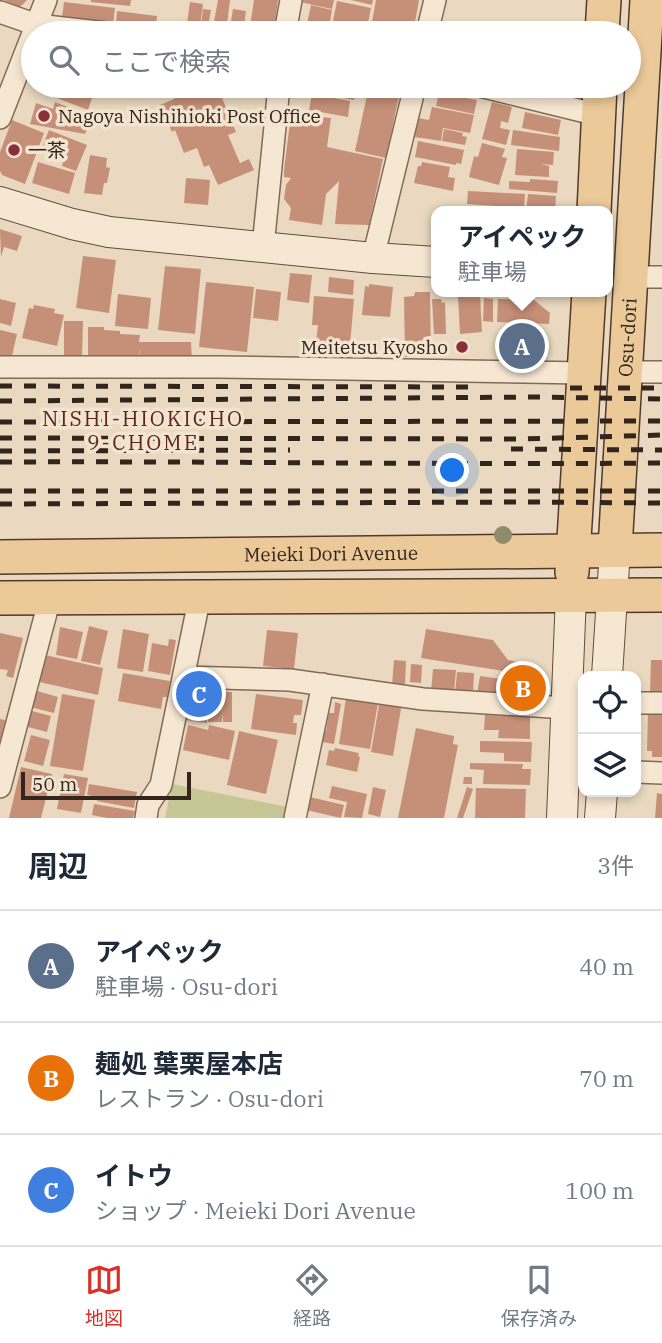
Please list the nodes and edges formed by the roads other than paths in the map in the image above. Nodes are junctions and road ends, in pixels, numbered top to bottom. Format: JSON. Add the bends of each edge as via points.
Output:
{"nodes":[{"id":1,"x":46,"y":0,"type":"edge"},
{"id":2,"x":291,"y":0,"type":"edge"},
{"id":3,"x":435,"y":0,"type":"edge"},
{"id":4,"x":604,"y":0,"type":"edge"},
{"id":5,"x":647,"y":0,"type":"edge"},
{"id":6,"x":0,"y":12,"type":"edge"},
{"id":7,"x":26,"y":21,"type":"edge"},
{"id":8,"x":38,"y":21,"type":"edge"},
{"id":9,"x":287,"y":21,"type":"edge"},
{"id":10,"x":430,"y":21,"type":"edge"},
{"id":11,"x":603,"y":21,"type":"edge"},
{"id":12,"x":21,"y":65,"type":"edge"},
{"id":13,"x":278,"y":98,"type":"edge"},
{"id":14,"x":412,"y":98,"type":"edge"},
{"id":15,"x":575,"y":98,"type":"edge"},
{"id":16,"x":599,"y":101,"type":"edge"},
{"id":17,"x":0,"y":118,"type":"edge"},
{"id":18,"x":0,"y":202,"type":"edge"},
{"id":19,"x":594,"y":206,"type":"edge"},
{"id":20,"x":264,"y":247,"type":"junction"},
{"id":21,"x":373,"y":258,"type":"junction"},
{"id":22,"x":431,"y":262,"type":"edge"},
{"id":23,"x":647,"y":277,"type":"edge"},
{"id":24,"x":589,"y":297,"type":"edge"},
{"id":25,"x":0,"y":367,"type":"edge"},
{"id":26,"x":626,"y":372,"type":"junction"},
{"id":27,"x":662,"y":372,"type":"edge"},
{"id":28,"x":586,"y":373,"type":"junction"},
{"id":29,"x":574,"y":550,"type":"junction"},
{"id":30,"x":615,"y":550,"type":"junction"},
{"id":31,"x":662,"y":550,"type":"edge"},
{"id":32,"x":0,"y":558,"type":"edge"},
{"id":33,"x":571,"y":595,"type":"junction"},
{"id":34,"x":611,"y":595,"type":"junction"},
{"id":35,"x":662,"y":595,"type":"edge"},
{"id":36,"x":200,"y":597,"type":"junction"},
{"id":37,"x":0,"y":598,"type":"edge"},
{"id":38,"x":50,"y":598,"type":"junction"},
{"id":39,"x":607,"y":671,"type":"edge"},
{"id":40,"x":184,"y":677,"type":"junction"},
{"id":41,"x":323,"y":684,"type":"junction"},
{"id":42,"x":641,"y":703,"type":"edge"},
{"id":43,"x":662,"y":703,"type":"edge"},
{"id":44,"x":566,"y":708,"type":"junction"},
{"id":45,"x":641,"y":772,"type":"edge"},
{"id":46,"x":662,"y":774,"type":"edge"},
{"id":47,"x":0,"y":787,"type":"edge"},
{"id":48,"x":602,"y":797,"type":"edge"},
{"id":49,"x":146,"y":818,"type":"edge"},
{"id":50,"x":295,"y":818,"type":"edge"},
{"id":51,"x":562,"y":818,"type":"edge"},
{"id":52,"x":600,"y":818,"type":"edge"}],
"edges":[{"from":1,"to":8,"type":"street"},
{"from":2,"to":9,"type":"street"},
{"from":3,"to":10,"type":"street"},
{"from":4,"to":11,"type":"main road"},
{"from":5,"to":23,"type":"main road","name":"Osu-dori"},
{"from":6,"to":7,"type":"street"},
{"from":12,"to":17,"type":"street"},
{"from":13,"to":20,"type":"street"},
{"from":14,"to":21,"type":"street"},
{"from":15,"to":16,"type":"street"},
{"from":16,"to":19,"type":"main road"},
{"from":18,"to":20,"type":"street","via":[[108,232]]},
{"from":20,"to":21,"type":"street"},
{"from":21,"to":22,"type":"street"},
{"from":23,"to":26,"type":"main road","name":"Osu-dori"},
{"from":24,"to":28,"type":"main road","name":"Osu-dori"},
{"from":25,"to":28,"type":"street"},
{"from":26,"to":27,"type":"street"},
{"from":26,"to":30,"type":"main road","name":"Osu-dori"},
{"from":28,"to":29,"type":"main road","name":"Osu-dori"},
{"from":29,"to":30,"type":"main road","name":"Meieki Dori Avenue"},
{"from":29,"to":32,"type":"main road","name":"Meieki Dori Avenue"},
{"from":29,"to":33,"type":"main road","name":"Osu-dori"},
{"from":30,"to":31,"type":"main road","name":"Meieki Dori Avenue"},
{"from":30,"to":34,"type":"street","name":"Osu-dori"},
{"from":33,"to":34,"type":"main road"},
{"from":33,"to":36,"type":"main road"},
{"from":33,"to":44,"type":"street","name":"Osu-dori"},
{"from":34,"to":35,"type":"main road"},
{"from":34,"to":39,"type":"street","name":"Osu-dori"},
{"from":36,"to":38,"type":"main road"},
{"from":36,"to":40,"type":"street"},
{"from":37,"to":38,"type":"main road"},
{"from":38,"to":47,"type":"street"},
{"from":40,"to":41,"type":"street"},
{"from":40,"to":49,"type":"street","via":[[161,785],[148,805]]},
{"from":41,"to":44,"type":"street","via":[[423,699]]},
{"from":41,"to":50,"type":"street"},
{"from":42,"to":43,"type":"street"},
{"from":44,"to":51,"type":"street","name":"Osu-dori"},
{"from":45,"to":46,"type":"street"},
{"from":48,"to":52,"type":"street"}]}
